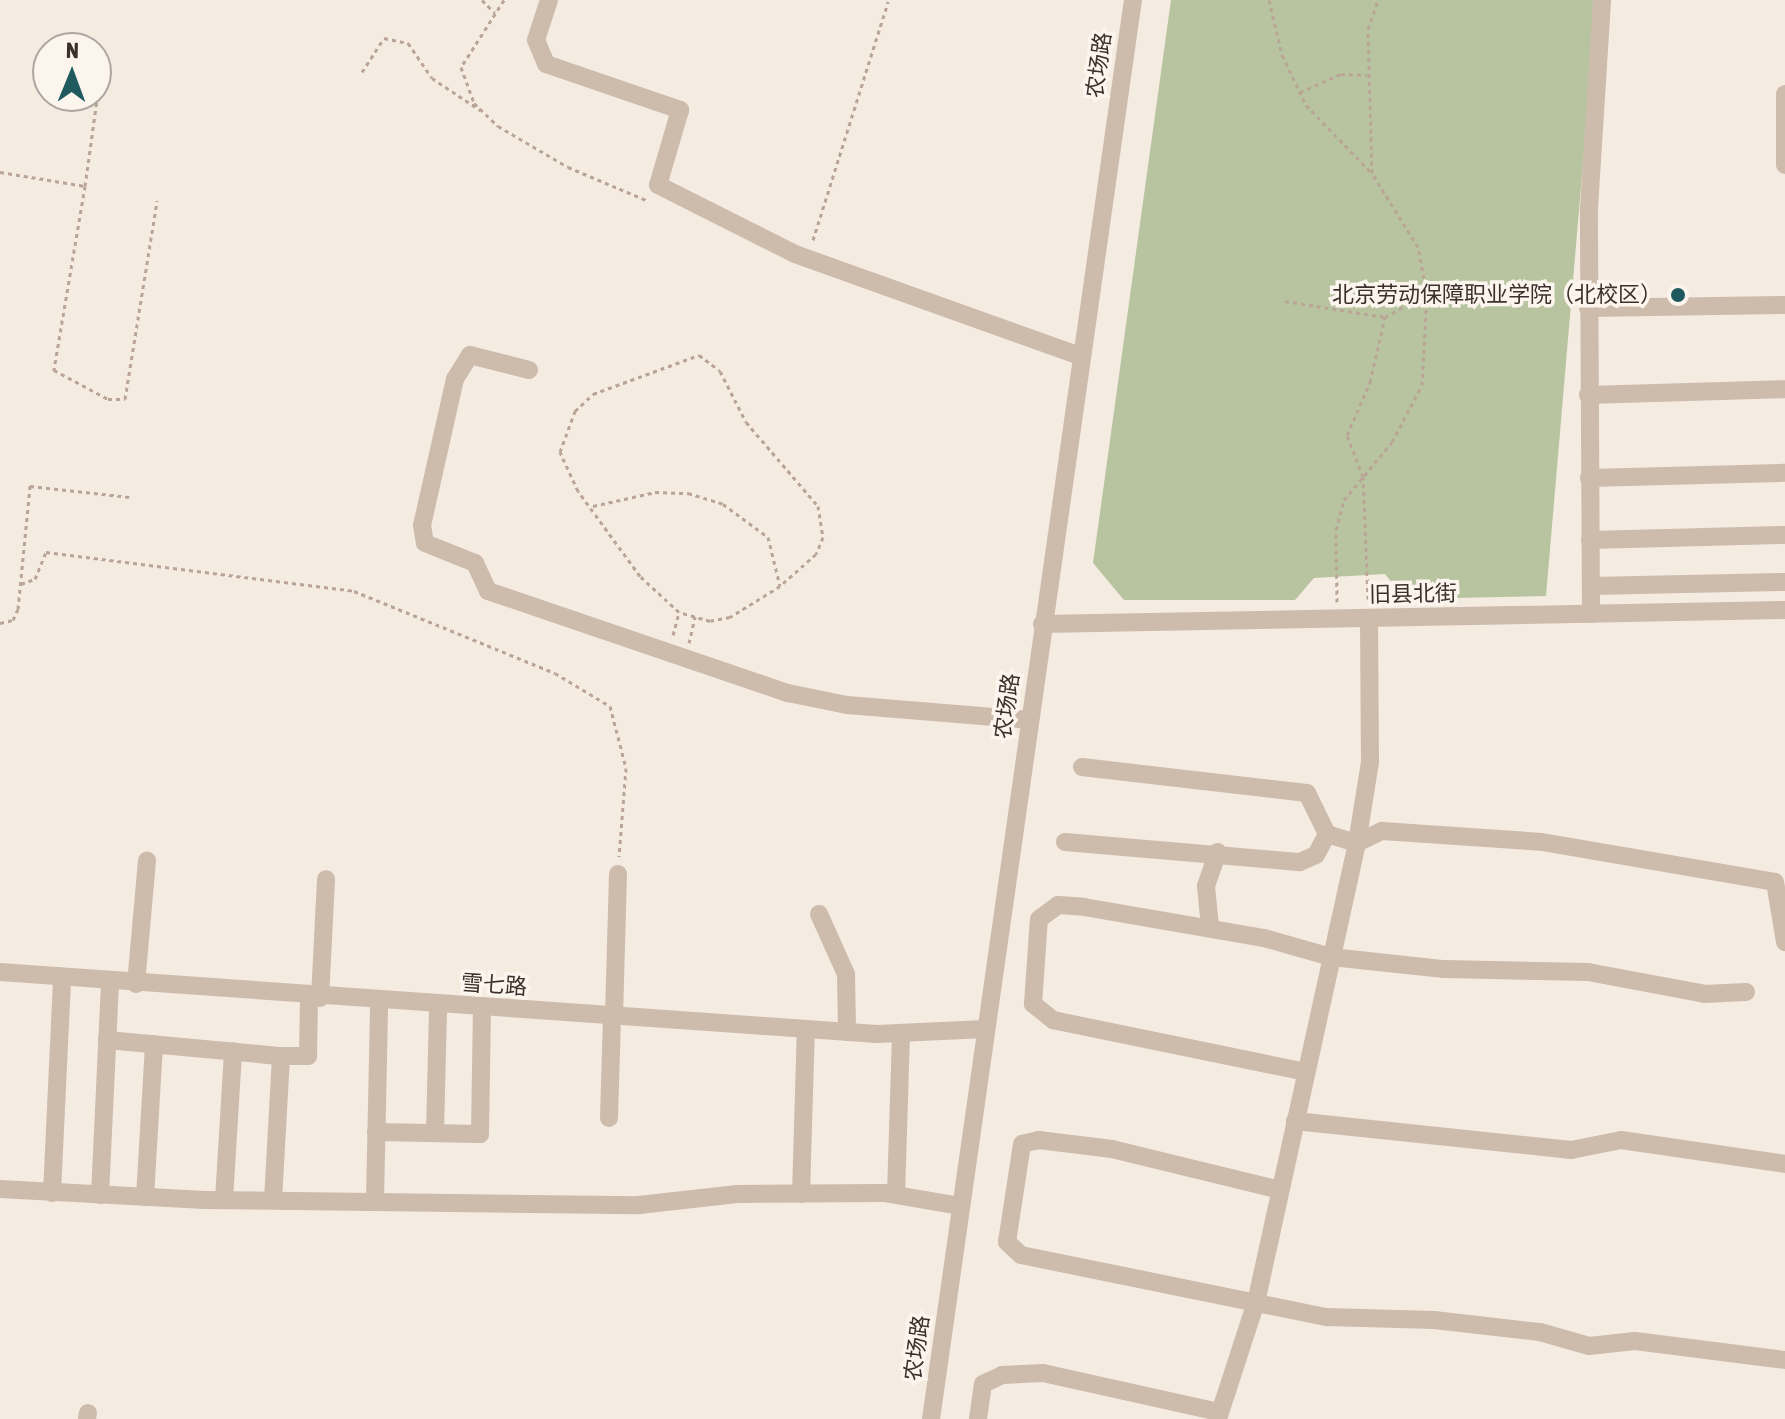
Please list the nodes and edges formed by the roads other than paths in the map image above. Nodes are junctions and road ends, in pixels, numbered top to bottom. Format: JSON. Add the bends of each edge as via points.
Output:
{"nodes":[{"id":1,"x":549,"y":0,"type":"edge"},
{"id":2,"x":1133,"y":0,"type":"edge"},
{"id":3,"x":1602,"y":0,"type":"edge"},
{"id":4,"x":1785,"y":94,"type":"edge"},
{"id":5,"x":1785,"y":134,"type":"edge"},
{"id":6,"x":1785,"y":165,"type":"edge"},
{"id":7,"x":1785,"y":305,"type":"edge"},
{"id":8,"x":1588,"y":308,"type":"junction"},
{"id":9,"x":1082,"y":357,"type":"junction"},
{"id":10,"x":529,"y":370,"type":"dead end"},
{"id":11,"x":1785,"y":389,"type":"edge"},
{"id":12,"x":1588,"y":395,"type":"junction"},
{"id":13,"x":1785,"y":473,"type":"edge"},
{"id":14,"x":1589,"y":478,"type":"junction"},
{"id":15,"x":1785,"y":535,"type":"edge"},
{"id":16,"x":1590,"y":540,"type":"junction"},
{"id":17,"x":1785,"y":582,"type":"edge"},
{"id":18,"x":1591,"y":586,"type":"junction"},
{"id":19,"x":1785,"y":610,"type":"edge"},
{"id":20,"x":1591,"y":614,"type":"junction"},
{"id":21,"x":1369,"y":619,"type":"junction"},
{"id":22,"x":1042,"y":624,"type":"junction"},
{"id":23,"x":1030,"y":720,"type":"junction"},
{"id":24,"x":1082,"y":767,"type":"dead end"},
{"id":25,"x":1327,"y":834,"type":"junction"},
{"id":26,"x":1065,"y":842,"type":"dead end"},
{"id":27,"x":1357,"y":843,"type":"junction"},
{"id":28,"x":1218,"y":852,"type":"junction"},
{"id":29,"x":147,"y":860,"type":"dead end"},
{"id":30,"x":618,"y":874,"type":"road end"},
{"id":31,"x":326,"y":879,"type":"dead end"},
{"id":32,"x":819,"y":914,"type":"dead end"},
{"id":33,"x":1210,"y":927,"type":"junction"},
{"id":34,"x":1785,"y":942,"type":"edge"},
{"id":35,"x":1331,"y":957,"type":"junction"},
{"id":36,"x":0,"y":972,"type":"edge"},
{"id":37,"x":62,"y":977,"type":"junction"},
{"id":38,"x":110,"y":981,"type":"junction"},
{"id":39,"x":136,"y":984,"type":"junction"},
{"id":40,"x":1746,"y":992,"type":"dead end"},
{"id":41,"x":314,"y":998,"type":"junction"},
{"id":42,"x":379,"y":1002,"type":"junction"},
{"id":43,"x":438,"y":1006,"type":"junction"},
{"id":44,"x":482,"y":1009,"type":"junction"},
{"id":45,"x":613,"y":1017,"type":"junction"},
{"id":46,"x":806,"y":1029,"type":"junction"},
{"id":47,"x":985,"y":1029,"type":"junction"},
{"id":48,"x":847,"y":1032,"type":"junction"},
{"id":49,"x":901,"y":1033,"type":"junction"},
{"id":50,"x":107,"y":1040,"type":"junction"},
{"id":51,"x":154,"y":1044,"type":"junction"},
{"id":52,"x":233,"y":1051,"type":"junction"},
{"id":53,"x":281,"y":1056,"type":"junction"},
{"id":54,"x":1306,"y":1072,"type":"junction"},
{"id":55,"x":609,"y":1118,"type":"dead end"},
{"id":56,"x":1295,"y":1121,"type":"junction"},
{"id":57,"x":376,"y":1132,"type":"junction"},
{"id":58,"x":435,"y":1133,"type":"junction"},
{"id":59,"x":1785,"y":1164,"type":"edge"},
{"id":60,"x":0,"y":1189,"type":"edge"},
{"id":61,"x":1280,"y":1190,"type":"junction"},
{"id":62,"x":52,"y":1193,"type":"junction"},
{"id":63,"x":801,"y":1194,"type":"junction"},
{"id":64,"x":896,"y":1194,"type":"junction"},
{"id":65,"x":100,"y":1195,"type":"junction"},
{"id":66,"x":145,"y":1197,"type":"junction"},
{"id":67,"x":224,"y":1200,"type":"junction"},
{"id":68,"x":273,"y":1200,"type":"junction"},
{"id":69,"x":375,"y":1201,"type":"junction"},
{"id":70,"x":961,"y":1206,"type":"junction"},
{"id":71,"x":1255,"y":1305,"type":"junction"},
{"id":72,"x":1785,"y":1360,"type":"edge"},
{"id":73,"x":1218,"y":1416,"type":"edge"},
{"id":74,"x":931,"y":1419,"type":"edge"},
{"id":75,"x":978,"y":1419,"type":"edge"}],
"edges":[{"from":1,"to":9,"type":"street","via":[[536,40],[546,64],[680,110],[658,185],[807,259]]},
{"from":2,"to":9,"type":"street","name":"农场路"},
{"from":3,"to":8,"type":"street"},
{"from":4,"to":5,"type":"street"},
{"from":5,"to":6,"type":"street"},
{"from":7,"to":8,"type":"street"},
{"from":8,"to":12,"type":"street"},
{"from":9,"to":22,"type":"street","name":"农场路"},
{"from":10,"to":23,"type":"street","via":[[470,355],[455,379],[422,525],[425,543],[475,563],[488,591],[788,693],[847,705]]},
{"from":11,"to":12,"type":"street"},
{"from":12,"to":14,"type":"street"},
{"from":13,"to":14,"type":"street"},
{"from":14,"to":16,"type":"street"},
{"from":15,"to":16,"type":"street"},
{"from":16,"to":18,"type":"street"},
{"from":17,"to":18,"type":"street"},
{"from":18,"to":20,"type":"street"},
{"from":19,"to":20,"type":"street","name":"旧县北街"},
{"from":20,"to":21,"type":"street","name":"旧县北街"},
{"from":21,"to":22,"type":"street","name":"旧县北街"},
{"from":21,"to":27,"type":"street","via":[[1370,762]]},
{"from":22,"to":23,"type":"street","name":"农场路"},
{"from":23,"to":47,"type":"street","name":"农场路"},
{"from":24,"to":25,"type":"street","via":[[1307,793]]},
{"from":25,"to":27,"type":"street"},
{"from":25,"to":28,"type":"street","via":[[1316,855],[1300,862]]},
{"from":26,"to":28,"type":"street"},
{"from":27,"to":34,"type":"street","via":[[1382,831],[1542,842],[1775,882]]},
{"from":27,"to":35,"type":"street"},
{"from":28,"to":33,"type":"street","via":[[1206,886]]},
{"from":29,"to":39,"type":"street"},
{"from":30,"to":45,"type":"street"},
{"from":31,"to":41,"type":"street"},
{"from":32,"to":48,"type":"street","via":[[846,974]]},
{"from":33,"to":35,"type":"street"},
{"from":33,"to":54,"type":"street","via":[[1058,905],[1039,919],[1033,1004],[1053,1020]]},
{"from":35,"to":40,"type":"street","via":[[1444,969],[1588,972],[1705,994]]},
{"from":35,"to":54,"type":"street"},
{"from":36,"to":37,"type":"street","name":"雪七路"},
{"from":37,"to":38,"type":"street","name":"雪七路"},
{"from":37,"to":62,"type":"street"},
{"from":38,"to":39,"type":"street","name":"雪七路"},
{"from":38,"to":50,"type":"street"},
{"from":39,"to":41,"type":"street","name":"雪七路"},
{"from":41,"to":42,"type":"street","name":"雪七路"},
{"from":41,"to":53,"type":"street","via":[[308,1056]]},
{"from":42,"to":43,"type":"street","name":"雪七路"},
{"from":42,"to":57,"type":"street"},
{"from":43,"to":44,"type":"street","name":"雪七路"},
{"from":43,"to":58,"type":"street"},
{"from":44,"to":45,"type":"street","name":"雪七路"},
{"from":44,"to":58,"type":"street","via":[[480,1134]]},
{"from":45,"to":46,"type":"street","name":"雪七路"},
{"from":45,"to":55,"type":"street"},
{"from":46,"to":48,"type":"street","name":"雪七路"},
{"from":46,"to":63,"type":"street"},
{"from":47,"to":49,"type":"street","name":"雪七路"},
{"from":47,"to":70,"type":"street","name":"农场路"},
{"from":48,"to":49,"type":"street","name":"雪七路"},
{"from":49,"to":64,"type":"street"},
{"from":50,"to":51,"type":"street"},
{"from":50,"to":65,"type":"street"},
{"from":51,"to":52,"type":"street"},
{"from":51,"to":66,"type":"street"},
{"from":52,"to":53,"type":"street"},
{"from":52,"to":67,"type":"street"},
{"from":53,"to":68,"type":"street"},
{"from":54,"to":56,"type":"street"},
{"from":56,"to":59,"type":"street","via":[[1571,1150],[1621,1140]]},
{"from":56,"to":61,"type":"street"},
{"from":57,"to":58,"type":"street"},
{"from":57,"to":69,"type":"street"},
{"from":60,"to":62,"type":"street"},
{"from":61,"to":71,"type":"street"},
{"from":61,"to":71,"type":"street","via":[[1112,1149],[1039,1140],[1022,1144],[1007,1242],[1021,1255]]},
{"from":62,"to":65,"type":"street"},
{"from":63,"to":64,"type":"street"},
{"from":63,"to":69,"type":"street","via":[[677,1204]]},
{"from":64,"to":70,"type":"street"},
{"from":65,"to":66,"type":"street"},
{"from":66,"to":67,"type":"street"},
{"from":67,"to":68,"type":"street"},
{"from":68,"to":69,"type":"street"},
{"from":70,"to":74,"type":"street","name":"农场路"},
{"from":71,"to":72,"type":"street","via":[[1327,1317],[1434,1320],[1540,1332],[1589,1346],[1635,1341]]},
{"from":71,"to":73,"type":"street"},
{"from":73,"to":75,"type":"street","via":[[1043,1373],[1002,1375],[983,1384]]}]}
